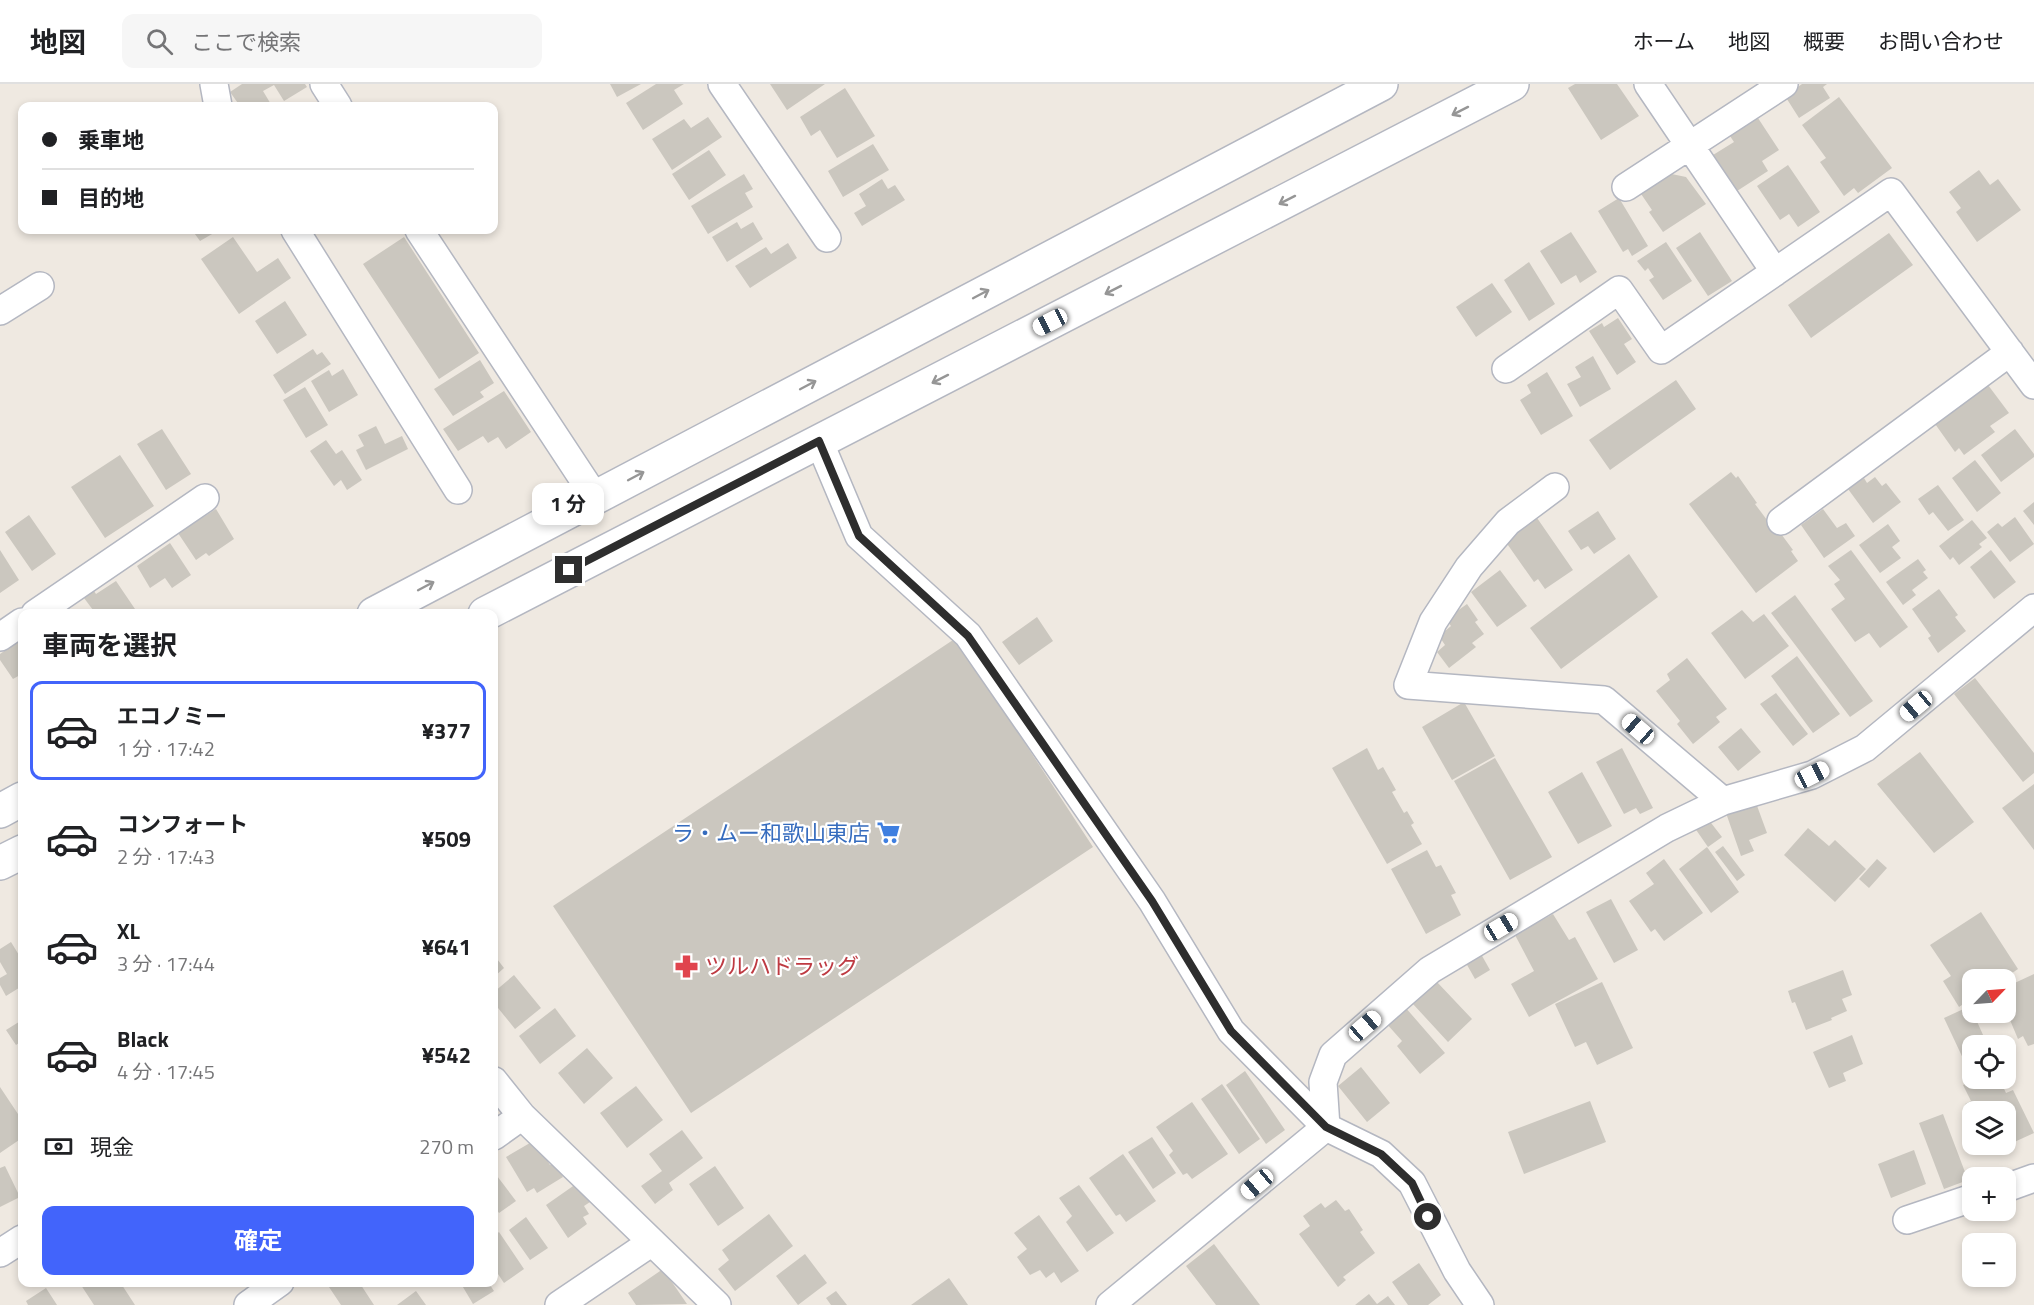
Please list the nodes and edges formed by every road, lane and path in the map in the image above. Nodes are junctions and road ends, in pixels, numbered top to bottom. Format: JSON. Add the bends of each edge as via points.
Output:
{"nodes":[{"id":1,"x":214,"y":84,"type":"edge"},
{"id":2,"x":324,"y":84,"type":"edge"},
{"id":3,"x":722,"y":84,"type":"edge"},
{"id":4,"x":1381,"y":84,"type":"edge"},
{"id":5,"x":1512,"y":84,"type":"edge"},
{"id":6,"x":1648,"y":84,"type":"edge"},
{"id":7,"x":1784,"y":84,"type":"edge"},
{"id":8,"x":217,"y":102,"type":"edge"},
{"id":9,"x":335,"y":102,"type":"edge"},
{"id":10,"x":1690,"y":145,"type":"junction"},
{"id":11,"x":1626,"y":187,"type":"dead end"},
{"id":12,"x":298,"y":234,"type":"edge"},
{"id":13,"x":422,"y":234,"type":"edge"},
{"id":14,"x":827,"y":238,"type":"dead end"},
{"id":15,"x":1775,"y":272,"type":"junction"},
{"id":16,"x":40,"y":286,"type":"dead end"},
{"id":17,"x":0,"y":311,"type":"edge"},
{"id":18,"x":2010,"y":352,"type":"junction"},
{"id":19,"x":1506,"y":369,"type":"dead end"},
{"id":20,"x":2034,"y":385,"type":"edge"},
{"id":21,"x":819,"y":441,"type":"junction"},
{"id":22,"x":1555,"y":487,"type":"dead end"},
{"id":23,"x":458,"y":490,"type":"dead end"},
{"id":24,"x":595,"y":497,"type":"junction"},
{"id":25,"x":205,"y":498,"type":"dead end"},
{"id":26,"x":1781,"y":521,"type":"dead end"},
{"id":27,"x":42,"y":609,"type":"edge"},
{"id":28,"x":383,"y":609,"type":"edge"},
{"id":29,"x":495,"y":609,"type":"edge"},
{"id":30,"x":2034,"y":609,"type":"edge"},
{"id":31,"x":18,"y":625,"type":"edge"},
{"id":32,"x":0,"y":637,"type":"edge"},
{"id":33,"x":18,"y":801,"type":"edge"},
{"id":34,"x":1723,"y":801,"type":"junction"},
{"id":35,"x":0,"y":811,"type":"edge"},
{"id":36,"x":18,"y":854,"type":"edge"},
{"id":37,"x":0,"y":863,"type":"edge"},
{"id":38,"x":498,"y":1086,"type":"edge"},
{"id":39,"x":522,"y":1116,"type":"junction"},
{"id":40,"x":1326,"y":1127,"type":"junction"},
{"id":41,"x":498,"y":1133,"type":"edge"},
{"id":42,"x":2034,"y":1178,"type":"edge"},
{"id":43,"x":2016,"y":1184,"type":"edge"},
{"id":44,"x":1962,"y":1201,"type":"edge"},
{"id":45,"x":1907,"y":1220,"type":"dead end"},
{"id":46,"x":18,"y":1242,"type":"edge"},
{"id":47,"x":652,"y":1242,"type":"junction"},
{"id":48,"x":0,"y":1253,"type":"edge"},
{"id":49,"x":273,"y":1287,"type":"edge"},
{"id":50,"x":248,"y":1305,"type":"edge"},
{"id":51,"x":559,"y":1305,"type":"edge"},
{"id":52,"x":717,"y":1305,"type":"edge"},
{"id":53,"x":1110,"y":1305,"type":"edge"},
{"id":54,"x":1480,"y":1305,"type":"edge"}],
"edges":[{"from":1,"to":8,"type":"street"},
{"from":2,"to":9,"type":"street"},
{"from":3,"to":14,"type":"street"},
{"from":24,"to":4,"type":"street","one_way":true},
{"from":5,"to":21,"type":"street","one_way":true},
{"from":6,"to":10,"type":"street"},
{"from":7,"to":10,"type":"street"},
{"from":10,"to":11,"type":"street"},
{"from":10,"to":15,"type":"street"},
{"from":12,"to":23,"type":"street"},
{"from":13,"to":24,"type":"street"},
{"from":15,"to":18,"type":"street","via":[[1891,192]]},
{"from":15,"to":19,"type":"street","via":[[1661,350],[1619,290]]},
{"from":16,"to":17,"type":"street"},
{"from":18,"to":20,"type":"street"},
{"from":18,"to":26,"type":"street"},
{"from":21,"to":29,"type":"street"},
{"from":21,"to":40,"type":"street","via":[[859,536],[968,636],[1152,901],[1231,1031]]},
{"from":22,"to":34,"type":"street","via":[[1508,522],[1469,567],[1433,622],[1408,685],[1604,700]]},
{"from":28,"to":24,"type":"street","one_way":true},
{"from":25,"to":27,"type":"street"},
{"from":30,"to":34,"type":"street","via":[[1865,748],[1812,775]]},
{"from":31,"to":32,"type":"street"},
{"from":33,"to":35,"type":"street"},
{"from":34,"to":40,"type":"street","via":[[1667,828],[1430,970],[1333,1054],[1323,1082]]},
{"from":36,"to":37,"type":"street"},
{"from":38,"to":39,"type":"street"},
{"from":39,"to":41,"type":"street"},
{"from":39,"to":47,"type":"street"},
{"from":40,"to":53,"type":"street"},
{"from":40,"to":54,"type":"street","via":[[1381,1154],[1412,1183],[1457,1270]]},
{"from":42,"to":43,"type":"street"},
{"from":44,"to":45,"type":"street"},
{"from":46,"to":48,"type":"street"},
{"from":47,"to":51,"type":"street"},
{"from":47,"to":52,"type":"street"},
{"from":49,"to":50,"type":"street"}]}
